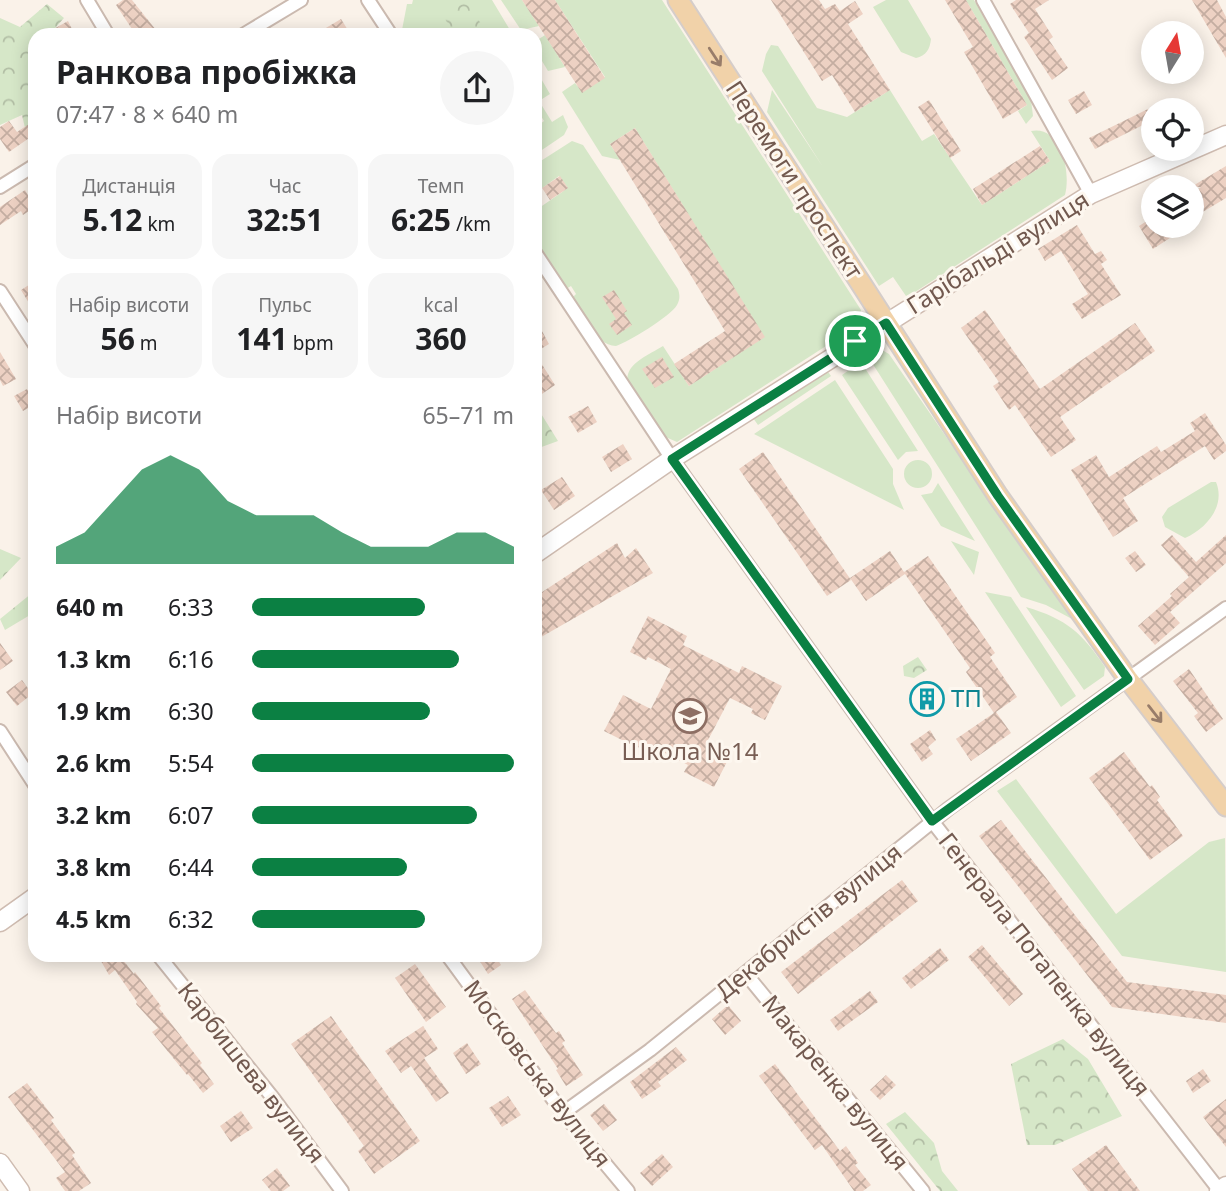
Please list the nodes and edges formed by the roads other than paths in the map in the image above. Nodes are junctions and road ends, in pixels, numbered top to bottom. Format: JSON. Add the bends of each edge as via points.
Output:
{"nodes":[{"id":1,"x":87,"y":0,"type":"edge"},
{"id":2,"x":301,"y":0,"type":"edge"},
{"id":3,"x":368,"y":0,"type":"edge"},
{"id":4,"x":678,"y":0,"type":"edge"},
{"id":5,"x":983,"y":0,"type":"edge"},
{"id":6,"x":104,"y":28,"type":"edge"},
{"id":7,"x":255,"y":28,"type":"edge"},
{"id":8,"x":386,"y":28,"type":"edge"},
{"id":9,"x":1226,"y":135,"type":"edge"},
{"id":10,"x":28,"y":169,"type":"edge"},
{"id":11,"x":0,"y":187,"type":"edge"},
{"id":12,"x":1091,"y":194,"type":"junction"},
{"id":13,"x":542,"y":263,"type":"edge"},
{"id":14,"x":0,"y":291,"type":"edge"},
{"id":15,"x":886,"y":323,"type":"junction"},
{"id":16,"x":28,"y":334,"type":"edge"},
{"id":17,"x":672,"y":459,"type":"junction"},
{"id":18,"x":542,"y":550,"type":"edge"},
{"id":19,"x":1226,"y":608,"type":"edge"},
{"id":20,"x":1128,"y":679,"type":"junction"},
{"id":21,"x":0,"y":731,"type":"edge"},
{"id":22,"x":28,"y":775,"type":"edge"},
{"id":23,"x":1226,"y":806,"type":"edge"},
{"id":24,"x":932,"y":821,"type":"junction"},
{"id":25,"x":28,"y":902,"type":"edge"},
{"id":26,"x":0,"y":922,"type":"edge"},
{"id":27,"x":164,"y":962,"type":"edge"},
{"id":28,"x":452,"y":962,"type":"edge"},
{"id":29,"x":746,"y":974,"type":"junction"},
{"id":30,"x":563,"y":1113,"type":"junction"},
{"id":31,"x":0,"y":1163,"type":"edge"},
{"id":32,"x":1226,"y":1186,"type":"edge"},
{"id":33,"x":20,"y":1191,"type":"edge"},
{"id":34,"x":342,"y":1191,"type":"edge"},
{"id":35,"x":628,"y":1191,"type":"edge"},
{"id":36,"x":923,"y":1191,"type":"edge"},
{"id":37,"x":1219,"y":1191,"type":"edge"}],
"edges":[{"from":1,"to":6,"type":"street"},
{"from":2,"to":7,"type":"street"},
{"from":3,"to":8,"type":"street"},
{"from":4,"to":15,"type":"main road","name":"Перемоги проспект","one_way":true},
{"from":5,"to":12,"type":"street"},
{"from":9,"to":12,"type":"street","name":"Гарібальді вулиця"},
{"from":10,"to":11,"type":"street"},
{"from":12,"to":15,"type":"street","name":"Гарібальді вулиця"},
{"from":13,"to":17,"type":"street","name":"Генерала Потапенка вулиця"},
{"from":14,"to":16,"type":"street"},
{"from":15,"to":17,"type":"street","name":"Гарібальді вулиця"},
{"from":15,"to":20,"type":"main road","name":"Перемоги проспект","via":[[998,496]]},
{"from":17,"to":18,"type":"street","name":"Гарібальді вулиця"},
{"from":17,"to":24,"type":"street","name":"Генерала Потапенка вулиця"},
{"from":19,"to":20,"type":"street","name":"Декабристів вулиця"},
{"from":20,"to":23,"type":"main road","name":"Перемоги проспект","one_way":true},
{"from":20,"to":24,"type":"street","name":"Декабристів вулиця"},
{"from":21,"to":22,"type":"street"},
{"from":24,"to":29,"type":"street","name":"Декабристів вулиця"},
{"from":24,"to":37,"type":"street","name":"Генерала Потапенка вулиця"},
{"from":25,"to":26,"type":"street"},
{"from":27,"to":34,"type":"street","name":"Карбишева вулиця"},
{"from":28,"to":30,"type":"street","name":"Московська вулиця"},
{"from":29,"to":30,"type":"street","name":"Декабристів вулиця"},
{"from":29,"to":36,"type":"street","name":"Макаренка вулиця"},
{"from":30,"to":35,"type":"street","name":"Московська вулиця"},
{"from":31,"to":33,"type":"street"},
{"from":32,"to":37,"type":"street"}]}
